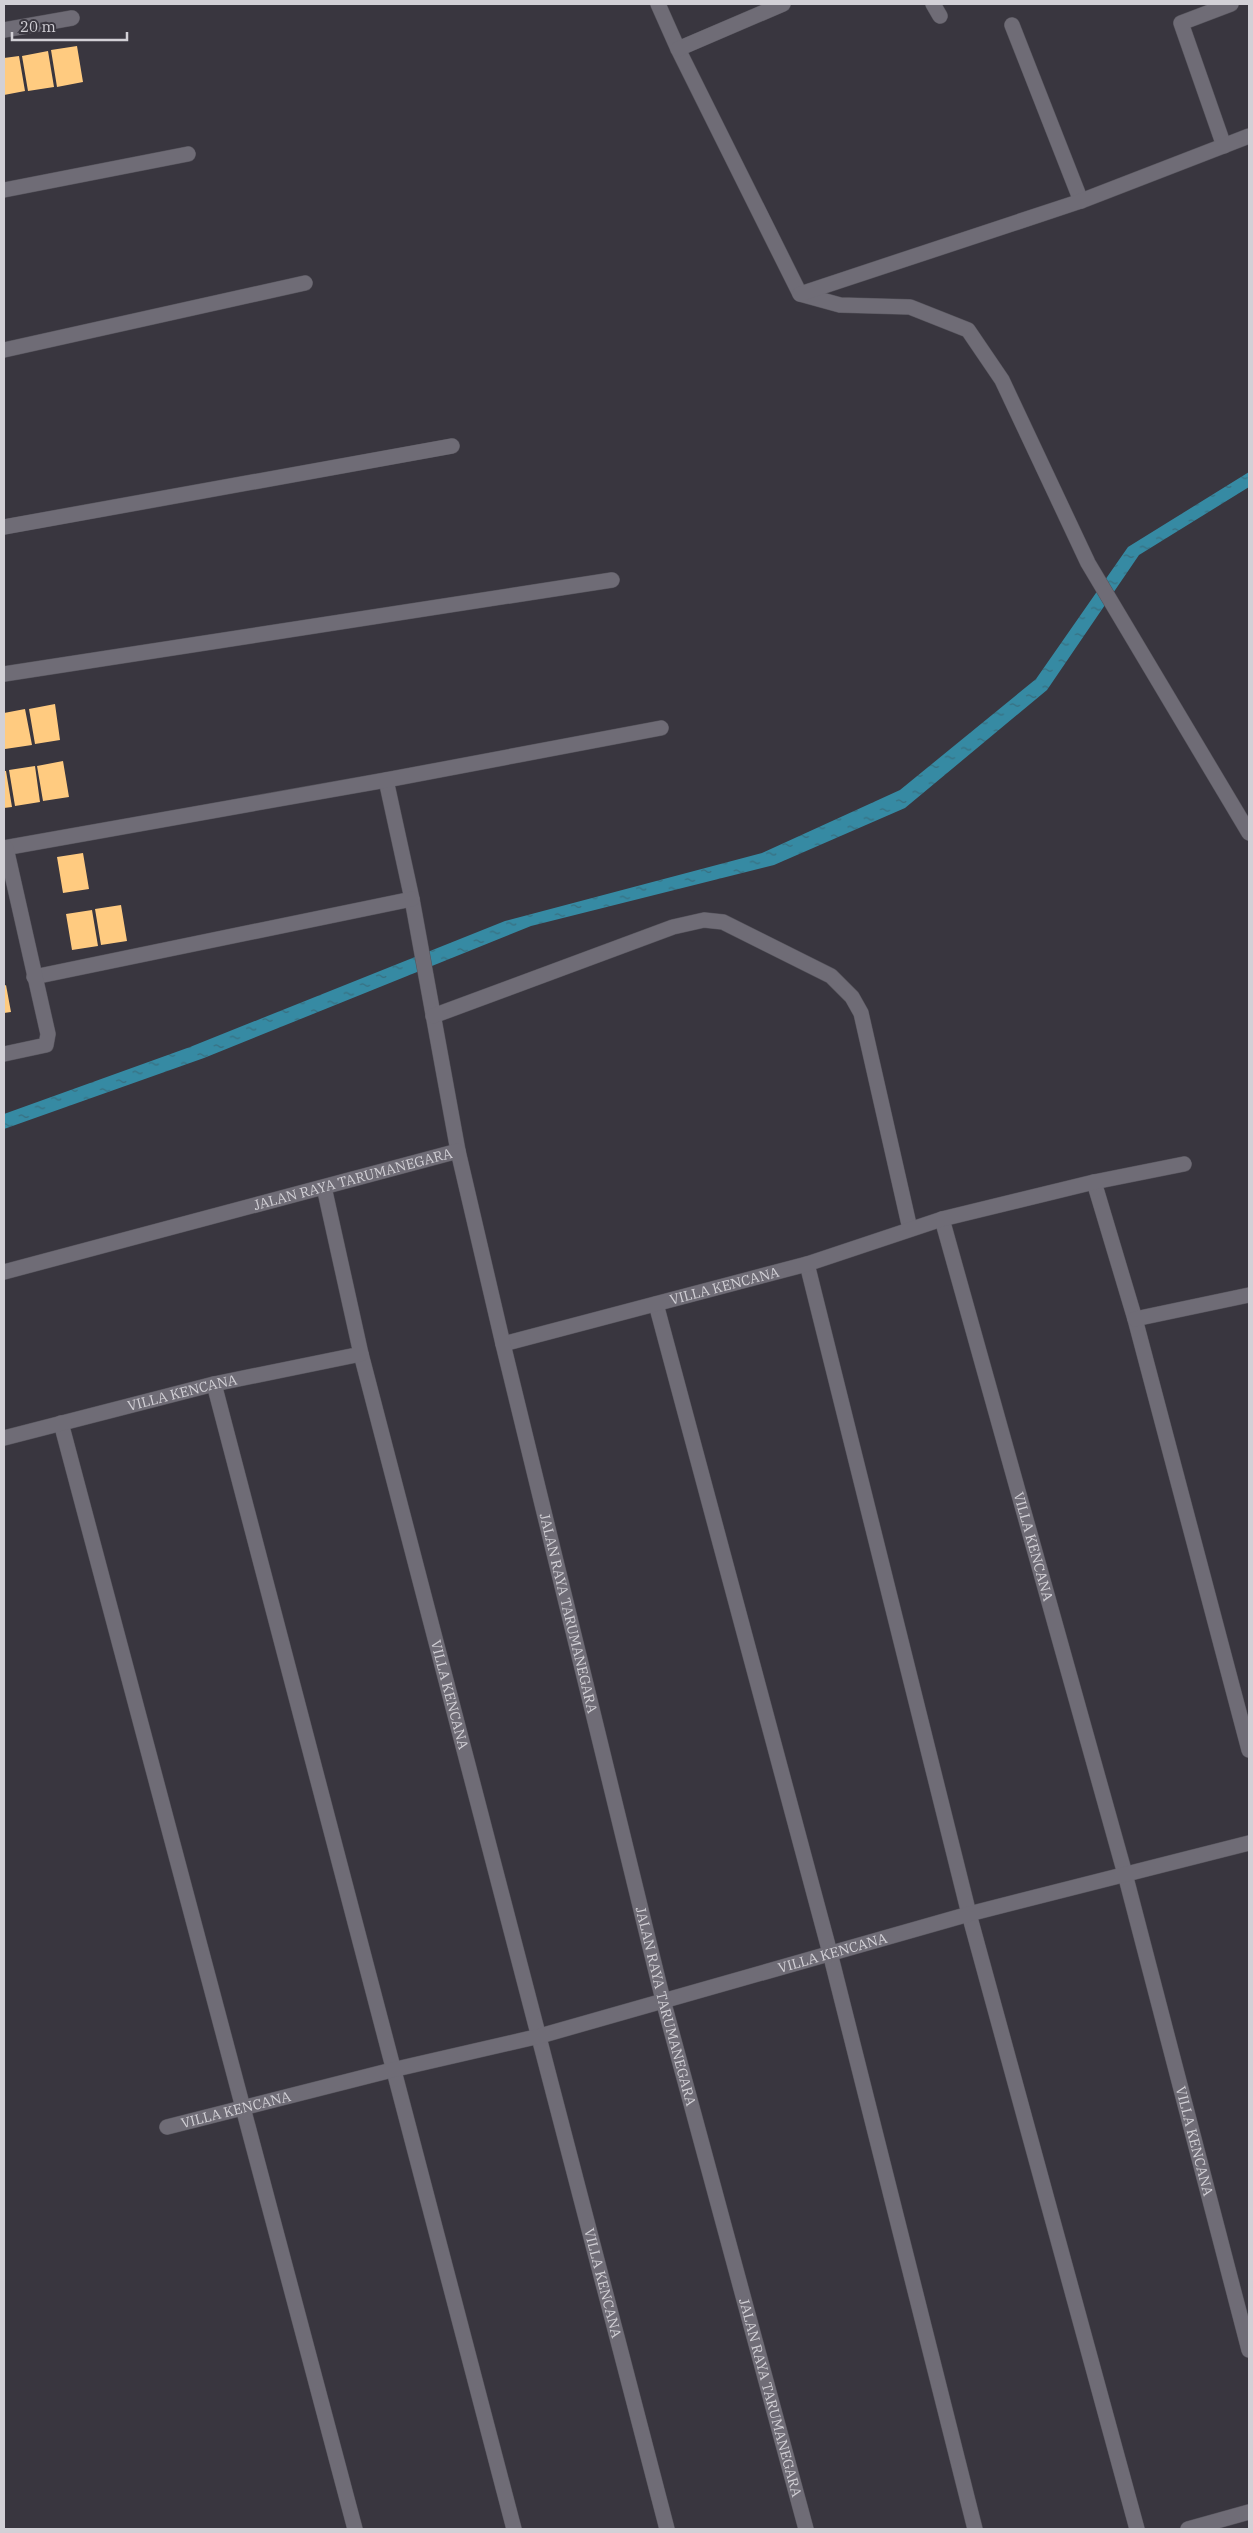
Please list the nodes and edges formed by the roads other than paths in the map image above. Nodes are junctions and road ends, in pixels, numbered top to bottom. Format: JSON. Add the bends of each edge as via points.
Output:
{"nodes":[{"id":1,"x":658,"y":4,"type":"edge"},
{"id":2,"x":783,"y":4,"type":"edge"},
{"id":3,"x":1230,"y":4,"type":"edge"},
{"id":4,"x":72,"y":18,"type":"dead end"},
{"id":5,"x":1012,"y":25,"type":"dead end"},
{"id":6,"x":4,"y":30,"type":"edge"},
{"id":7,"x":678,"y":49,"type":"junction"},
{"id":8,"x":1249,"y":136,"type":"edge"},
{"id":9,"x":1224,"y":146,"type":"junction"},
{"id":10,"x":188,"y":154,"type":"dead end"},
{"id":11,"x":4,"y":190,"type":"edge"},
{"id":12,"x":1081,"y":200,"type":"junction"},
{"id":13,"x":305,"y":283,"type":"dead end"},
{"id":14,"x":800,"y":294,"type":"junction"},
{"id":15,"x":4,"y":350,"type":"edge"},
{"id":16,"x":452,"y":446,"type":"dead end"},
{"id":17,"x":4,"y":527,"type":"edge"},
{"id":18,"x":612,"y":580,"type":"dead end"},
{"id":19,"x":4,"y":674,"type":"edge"},
{"id":20,"x":661,"y":728,"type":"dead end"},
{"id":21,"x":386,"y":780,"type":"junction"},
{"id":22,"x":1249,"y":833,"type":"edge"},
{"id":23,"x":5,"y":848,"type":"edge"},
{"id":24,"x":412,"y":900,"type":"junction"},
{"id":25,"x":34,"y":977,"type":"junction"},
{"id":26,"x":433,"y":1016,"type":"junction"},
{"id":27,"x":4,"y":1054,"type":"edge"},
{"id":28,"x":458,"y":1151,"type":"junction"},
{"id":29,"x":1184,"y":1164,"type":"dead end"},
{"id":30,"x":1094,"y":1182,"type":"junction"},
{"id":31,"x":324,"y":1187,"type":"junction"},
{"id":32,"x":942,"y":1219,"type":"junction"},
{"id":33,"x":910,"y":1229,"type":"junction"},
{"id":34,"x":807,"y":1264,"type":"junction"},
{"id":35,"x":4,"y":1272,"type":"edge"},
{"id":36,"x":1249,"y":1295,"type":"edge"},
{"id":37,"x":656,"y":1304,"type":"junction"},
{"id":38,"x":1135,"y":1319,"type":"junction"},
{"id":39,"x":503,"y":1344,"type":"junction"},
{"id":40,"x":362,"y":1354,"type":"junction"},
{"id":41,"x":214,"y":1384,"type":"junction"},
{"id":42,"x":60,"y":1423,"type":"junction"},
{"id":43,"x":4,"y":1438,"type":"edge"},
{"id":44,"x":1249,"y":1750,"type":"edge"},
{"id":45,"x":1249,"y":1843,"type":"edge"},
{"id":46,"x":1125,"y":1874,"type":"junction"},
{"id":47,"x":969,"y":1914,"type":"junction"},
{"id":48,"x":830,"y":1954,"type":"junction"},
{"id":49,"x":663,"y":2000,"type":"junction"},
{"id":50,"x":540,"y":2036,"type":"junction"},
{"id":51,"x":392,"y":2070,"type":"junction"},
{"id":52,"x":241,"y":2109,"type":"junction"},
{"id":53,"x":167,"y":2127,"type":"dead end"},
{"id":54,"x":1249,"y":2350,"type":"edge"},
{"id":55,"x":1249,"y":2512,"type":"edge"},
{"id":56,"x":355,"y":2529,"type":"edge"},
{"id":57,"x":514,"y":2529,"type":"edge"},
{"id":58,"x":668,"y":2529,"type":"edge"},
{"id":59,"x":806,"y":2529,"type":"edge"},
{"id":60,"x":976,"y":2529,"type":"edge"},
{"id":61,"x":1138,"y":2529,"type":"edge"},
{"id":62,"x":1188,"y":2529,"type":"edge"}],
"edges":[{"from":1,"to":7,"type":"street"},
{"from":2,"to":7,"type":"street"},
{"from":3,"to":9,"type":"street","via":[[1181,23]]},
{"from":4,"to":6,"type":"street"},
{"from":5,"to":12,"type":"street"},
{"from":7,"to":14,"type":"street"},
{"from":8,"to":9,"type":"street"},
{"from":9,"to":12,"type":"street"},
{"from":10,"to":11,"type":"street"},
{"from":12,"to":14,"type":"street"},
{"from":13,"to":15,"type":"street"},
{"from":14,"to":22,"type":"street","via":[[840,305],[910,307],[968,330],[1002,380],[1088,564]]},
{"from":16,"to":17,"type":"street"},
{"from":18,"to":19,"type":"street"},
{"from":20,"to":21,"type":"street"},
{"from":21,"to":23,"type":"street"},
{"from":21,"to":24,"type":"street"},
{"from":23,"to":25,"type":"street"},
{"from":24,"to":25,"type":"street"},
{"from":24,"to":26,"type":"street"},
{"from":25,"to":27,"type":"street","via":[[48,1034],[46,1045]]},
{"from":26,"to":28,"type":"street"},
{"from":26,"to":33,"type":"street","via":[[673,927],[704,920],[723,922],[831,976],[852,997],[861,1013]]},
{"from":28,"to":31,"type":"street","name":"JALAN RAYA TARUMANEGARA"},
{"from":28,"to":39,"type":"street","name":"JALAN RAYA TARUMANEGARA"},
{"from":29,"to":30,"type":"street","name":"VILLA KENCANA"},
{"from":30,"to":32,"type":"street","name":"VILLA KENCANA"},
{"from":30,"to":38,"type":"street"},
{"from":31,"to":35,"type":"street","name":"JALAN RAYA TARUMANEGARA"},
{"from":31,"to":40,"type":"street","name":"VILLA KENCANA"},
{"from":32,"to":33,"type":"street","name":"VILLA KENCANA"},
{"from":32,"to":46,"type":"street","name":"VILLA KENCANA"},
{"from":33,"to":34,"type":"street","name":"VILLA KENCANA"},
{"from":34,"to":37,"type":"street","name":"VILLA KENCANA"},
{"from":34,"to":47,"type":"street"},
{"from":36,"to":38,"type":"street"},
{"from":37,"to":39,"type":"street","name":"VILLA KENCANA"},
{"from":37,"to":48,"type":"street"},
{"from":38,"to":44,"type":"street"},
{"from":39,"to":49,"type":"street","name":"JALAN RAYA TARUMANEGARA"},
{"from":40,"to":41,"type":"street","name":"VILLA KENCANA"},
{"from":40,"to":50,"type":"street","name":"VILLA KENCANA"},
{"from":41,"to":42,"type":"street","name":"VILLA KENCANA"},
{"from":41,"to":51,"type":"street"},
{"from":42,"to":43,"type":"street","name":"VILLA KENCANA"},
{"from":42,"to":52,"type":"street"},
{"from":45,"to":46,"type":"street","name":"VILLA KENCANA"},
{"from":46,"to":47,"type":"street","name":"VILLA KENCANA"},
{"from":46,"to":54,"type":"street","name":"VILLA KENCANA"},
{"from":47,"to":48,"type":"street","name":"VILLA KENCANA"},
{"from":47,"to":61,"type":"street"},
{"from":48,"to":49,"type":"street","name":"VILLA KENCANA"},
{"from":48,"to":60,"type":"street"},
{"from":49,"to":50,"type":"street","name":"VILLA KENCANA"},
{"from":49,"to":59,"type":"street","name":"JALAN RAYA TARUMANEGARA"},
{"from":50,"to":51,"type":"street","name":"VILLA KENCANA"},
{"from":50,"to":58,"type":"street","name":"VILLA KENCANA"},
{"from":51,"to":52,"type":"street","name":"VILLA KENCANA"},
{"from":51,"to":57,"type":"street"},
{"from":52,"to":53,"type":"street","name":"VILLA KENCANA"},
{"from":52,"to":56,"type":"street"},
{"from":55,"to":62,"type":"street"}]}
